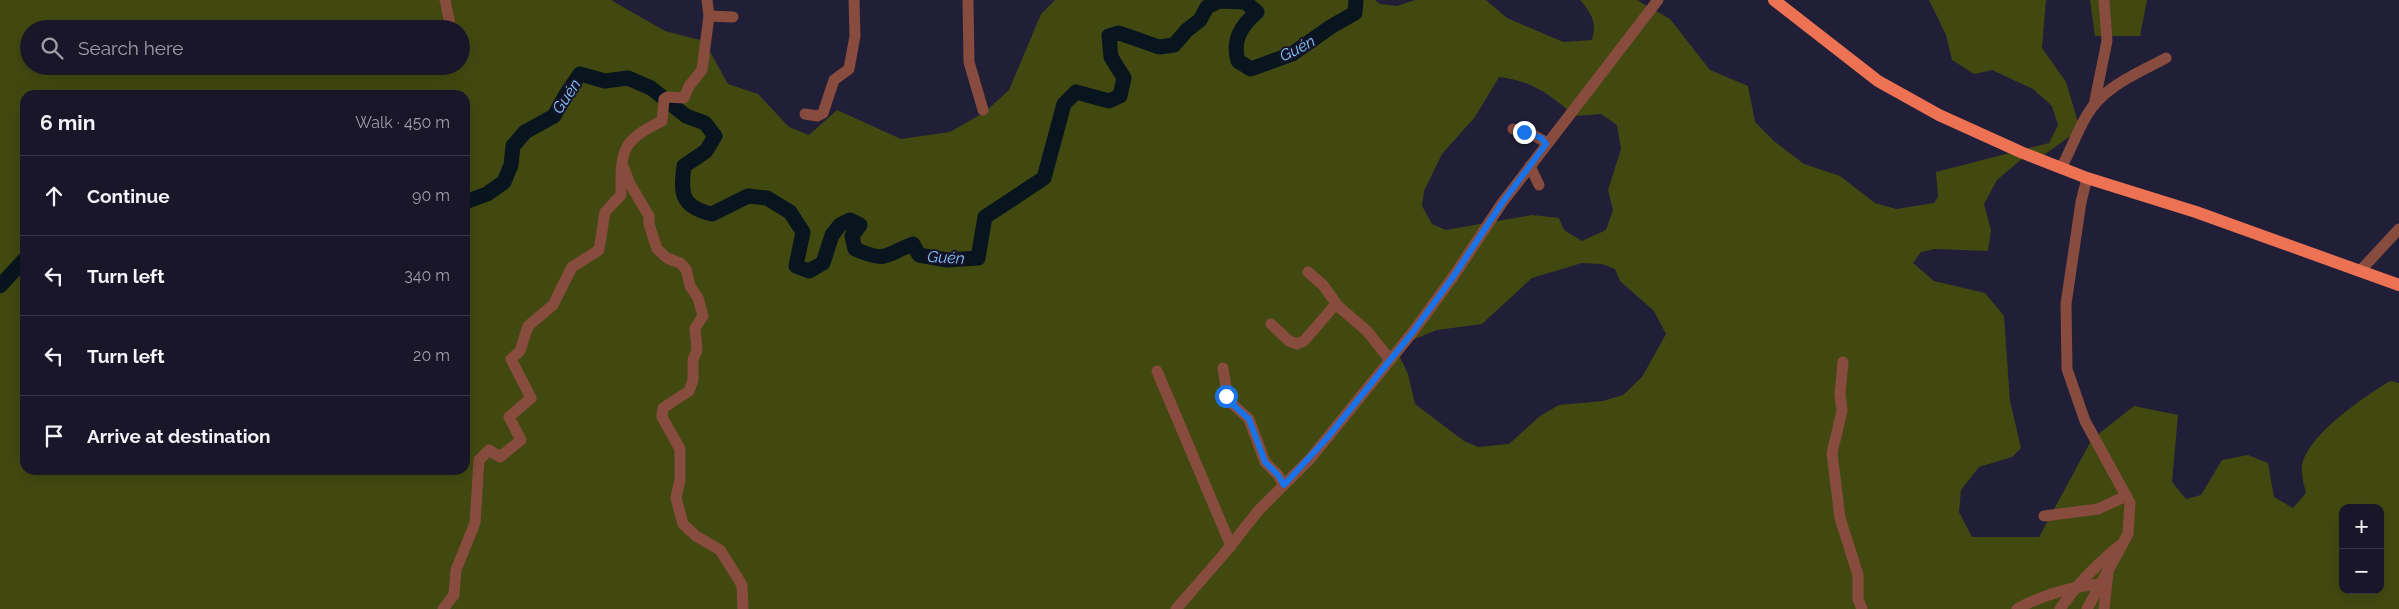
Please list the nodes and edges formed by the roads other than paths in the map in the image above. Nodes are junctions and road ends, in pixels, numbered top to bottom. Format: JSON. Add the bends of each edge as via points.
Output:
{"nodes":[{"id":1,"x":446,"y":0,"type":"edge"},
{"id":2,"x":708,"y":0,"type":"edge"},
{"id":3,"x":854,"y":0,"type":"edge"},
{"id":4,"x":968,"y":0,"type":"edge"},
{"id":5,"x":1658,"y":0,"type":"edge"},
{"id":6,"x":1774,"y":0,"type":"edge"},
{"id":7,"x":2104,"y":0,"type":"edge"},
{"id":8,"x":709,"y":16,"type":"junction"},
{"id":9,"x":733,"y":17,"type":"dead end"},
{"id":10,"x":449,"y":20,"type":"edge"},
{"id":11,"x":2166,"y":58,"type":"dead end"},
{"id":12,"x":2094,"y":105,"type":"junction"},
{"id":13,"x":983,"y":110,"type":"dead end"},
{"id":14,"x":805,"y":114,"type":"dead end"},
{"id":15,"x":1513,"y":129,"type":"dead end"},
{"id":16,"x":1546,"y":144,"type":"junction"},
{"id":17,"x":621,"y":160,"type":"junction"},
{"id":18,"x":1530,"y":166,"type":"junction"},
{"id":19,"x":2061,"y":168,"type":"junction"},
{"id":20,"x":2087,"y":178,"type":"junction"},
{"id":21,"x":1539,"y":185,"type":"dead end"},
{"id":22,"x":2399,"y":229,"type":"edge"},
{"id":23,"x":2360,"y":271,"type":"junction"},
{"id":24,"x":1308,"y":272,"type":"dead end"},
{"id":25,"x":2399,"y":285,"type":"edge"},
{"id":26,"x":1336,"y":304,"type":"junction"},
{"id":27,"x":1271,"y":324,"type":"dead end"},
{"id":28,"x":1390,"y":360,"type":"junction"},
{"id":29,"x":1843,"y":362,"type":"dead end"},
{"id":30,"x":1223,"y":368,"type":"dead end"},
{"id":31,"x":1157,"y":371,"type":"dead end"},
{"id":32,"x":1284,"y":485,"type":"junction"},
{"id":33,"x":2126,"y":496,"type":"junction"},
{"id":34,"x":2044,"y":516,"type":"dead end"},
{"id":35,"x":2124,"y":542,"type":"junction"},
{"id":36,"x":1231,"y":546,"type":"junction"},
{"id":37,"x":2108,"y":570,"type":"junction"},
{"id":38,"x":2099,"y":584,"type":"junction"},
{"id":39,"x":2074,"y":588,"type":"junction"},
{"id":40,"x":443,"y":609,"type":"edge"},
{"id":41,"x":743,"y":609,"type":"edge"},
{"id":42,"x":1176,"y":609,"type":"edge"},
{"id":43,"x":1862,"y":609,"type":"edge"},
{"id":44,"x":2017,"y":609,"type":"edge"},
{"id":45,"x":2060,"y":609,"type":"edge"},
{"id":46,"x":2087,"y":609,"type":"edge"},
{"id":47,"x":2104,"y":609,"type":"edge"}],
"edges":[{"from":1,"to":10,"type":"street"},
{"from":2,"to":8,"type":"street"},
{"from":3,"to":14,"type":"street","via":[[855,36],[849,69],[834,80],[823,113],[817,116]]},
{"from":4,"to":13,"type":"street","via":[[970,67]]},
{"from":5,"to":16,"type":"street"},
{"from":6,"to":19,"type":"main road","via":[[1878,81],[1939,115]]},
{"from":7,"to":12,"type":"street","via":[[2107,41]]},
{"from":8,"to":9,"type":"street"},
{"from":8,"to":17,"type":"street","via":[[702,70],[684,98],[667,97],[664,100],[662,122],[630,141]]},
{"from":11,"to":12,"type":"street","via":[[2126,79]]},
{"from":12,"to":19,"type":"street"},
{"from":15,"to":16,"type":"street","via":[[1530,133]]},
{"from":16,"to":18,"type":"street"},
{"from":17,"to":40,"type":"street","via":[[621,194],[605,212],[599,250],[572,267],[553,305],[528,326],[520,351],[511,359],[531,398],[509,418],[521,440],[500,457],[489,450],[479,460],[475,523],[456,570],[454,595]]},
{"from":17,"to":41,"type":"street","via":[[630,184],[649,216],[657,249],[686,269],[690,286],[701,306],[703,316],[695,328],[698,345],[693,360],[693,380],[689,391],[663,408],[662,417],[680,449],[680,480],[676,498],[683,524],[723,554],[742,585]]},
{"from":18,"to":21,"type":"street"},
{"from":18,"to":28,"type":"street","via":[[1453,277]]},
{"from":19,"to":20,"type":"main road"},
{"from":20,"to":23,"type":"main road","via":[[2196,212]]},
{"from":20,"to":33,"type":"street","via":[[2066,304],[2067,369],[2085,420]]},
{"from":22,"to":23,"type":"street"},
{"from":23,"to":25,"type":"main road"},
{"from":24,"to":26,"type":"street","via":[[1323,285]]},
{"from":26,"to":27,"type":"street","via":[[1300,343],[1289,341]]},
{"from":26,"to":28,"type":"street","via":[[1367,331]]},
{"from":28,"to":32,"type":"street"},
{"from":29,"to":43,"type":"street","via":[[1842,411],[1832,453],[1840,518],[1858,575],[1858,599]]},
{"from":30,"to":32,"type":"street","via":[[1228,400],[1249,419],[1265,462]]},
{"from":31,"to":36,"type":"street"},
{"from":32,"to":36,"type":"street","via":[[1258,511]]},
{"from":33,"to":34,"type":"street","via":[[2098,509]]},
{"from":33,"to":35,"type":"street","via":[[2130,503],[2130,518]]},
{"from":35,"to":37,"type":"street"},
{"from":35,"to":39,"type":"street"},
{"from":36,"to":42,"type":"street"},
{"from":37,"to":38,"type":"street"},
{"from":37,"to":47,"type":"street"},
{"from":38,"to":39,"type":"street"},
{"from":38,"to":46,"type":"street"},
{"from":39,"to":44,"type":"street"},
{"from":39,"to":45,"type":"street"}]}
